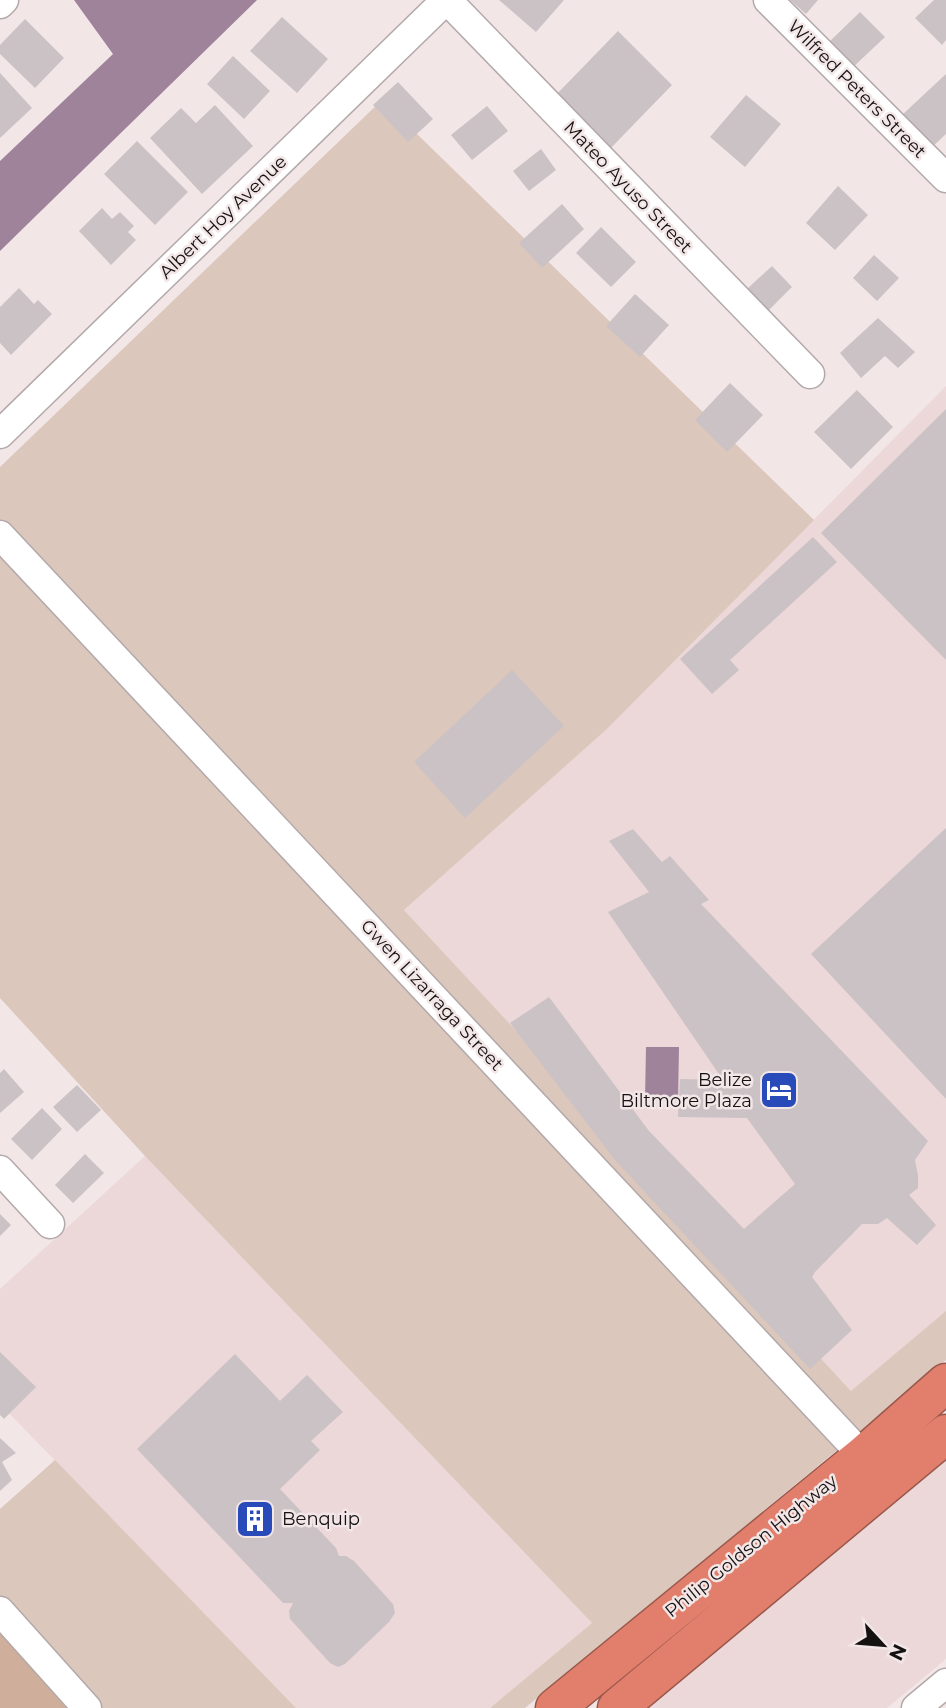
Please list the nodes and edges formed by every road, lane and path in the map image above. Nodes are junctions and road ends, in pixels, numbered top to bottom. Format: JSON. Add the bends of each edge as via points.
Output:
{"nodes":[{"id":1,"x":4,"y":0,"type":"edge"},
{"id":2,"x":446,"y":0,"type":"edge"},
{"id":3,"x":768,"y":0,"type":"edge"},
{"id":4,"x":0,"y":4,"type":"edge"},
{"id":5,"x":946,"y":178,"type":"edge"},
{"id":6,"x":810,"y":374,"type":"dead end"},
{"id":7,"x":0,"y":434,"type":"edge"},
{"id":8,"x":0,"y":535,"type":"edge"},
{"id":9,"x":0,"y":1170,"type":"edge"},
{"id":10,"x":50,"y":1224,"type":"dead end"},
{"id":11,"x":946,"y":1383,"type":"edge"},
{"id":12,"x":946,"y":1434,"type":"edge"},
{"id":13,"x":863,"y":1456,"type":"junction"},
{"id":14,"x":0,"y":1611,"type":"edge"},
{"id":15,"x":946,"y":1683,"type":"edge"},
{"id":16,"x":87,"y":1708,"type":"edge"},
{"id":17,"x":555,"y":1708,"type":"edge"},
{"id":18,"x":617,"y":1708,"type":"edge"},
{"id":19,"x":916,"y":1708,"type":"edge"}],
"edges":[{"from":1,"to":4,"type":"street"},
{"from":2,"to":6,"type":"street","name":"Mateo Ayuso Street"},
{"from":2,"to":7,"type":"street","name":"Albert Hoy Avenue"},
{"from":3,"to":5,"type":"street","name":"Wilfred Peters Street"},
{"from":8,"to":13,"type":"street","name":"Gwen Lizarraga Street"},
{"from":9,"to":10,"type":"street"},
{"from":11,"to":13,"type":"highway","name":"Philip Goldson Highway"},
{"from":12,"to":18,"type":"highway"},
{"from":13,"to":17,"type":"highway","name":"Philip Goldson Highway"},
{"from":14,"to":16,"type":"street"},
{"from":15,"to":19,"type":"street"}]}
